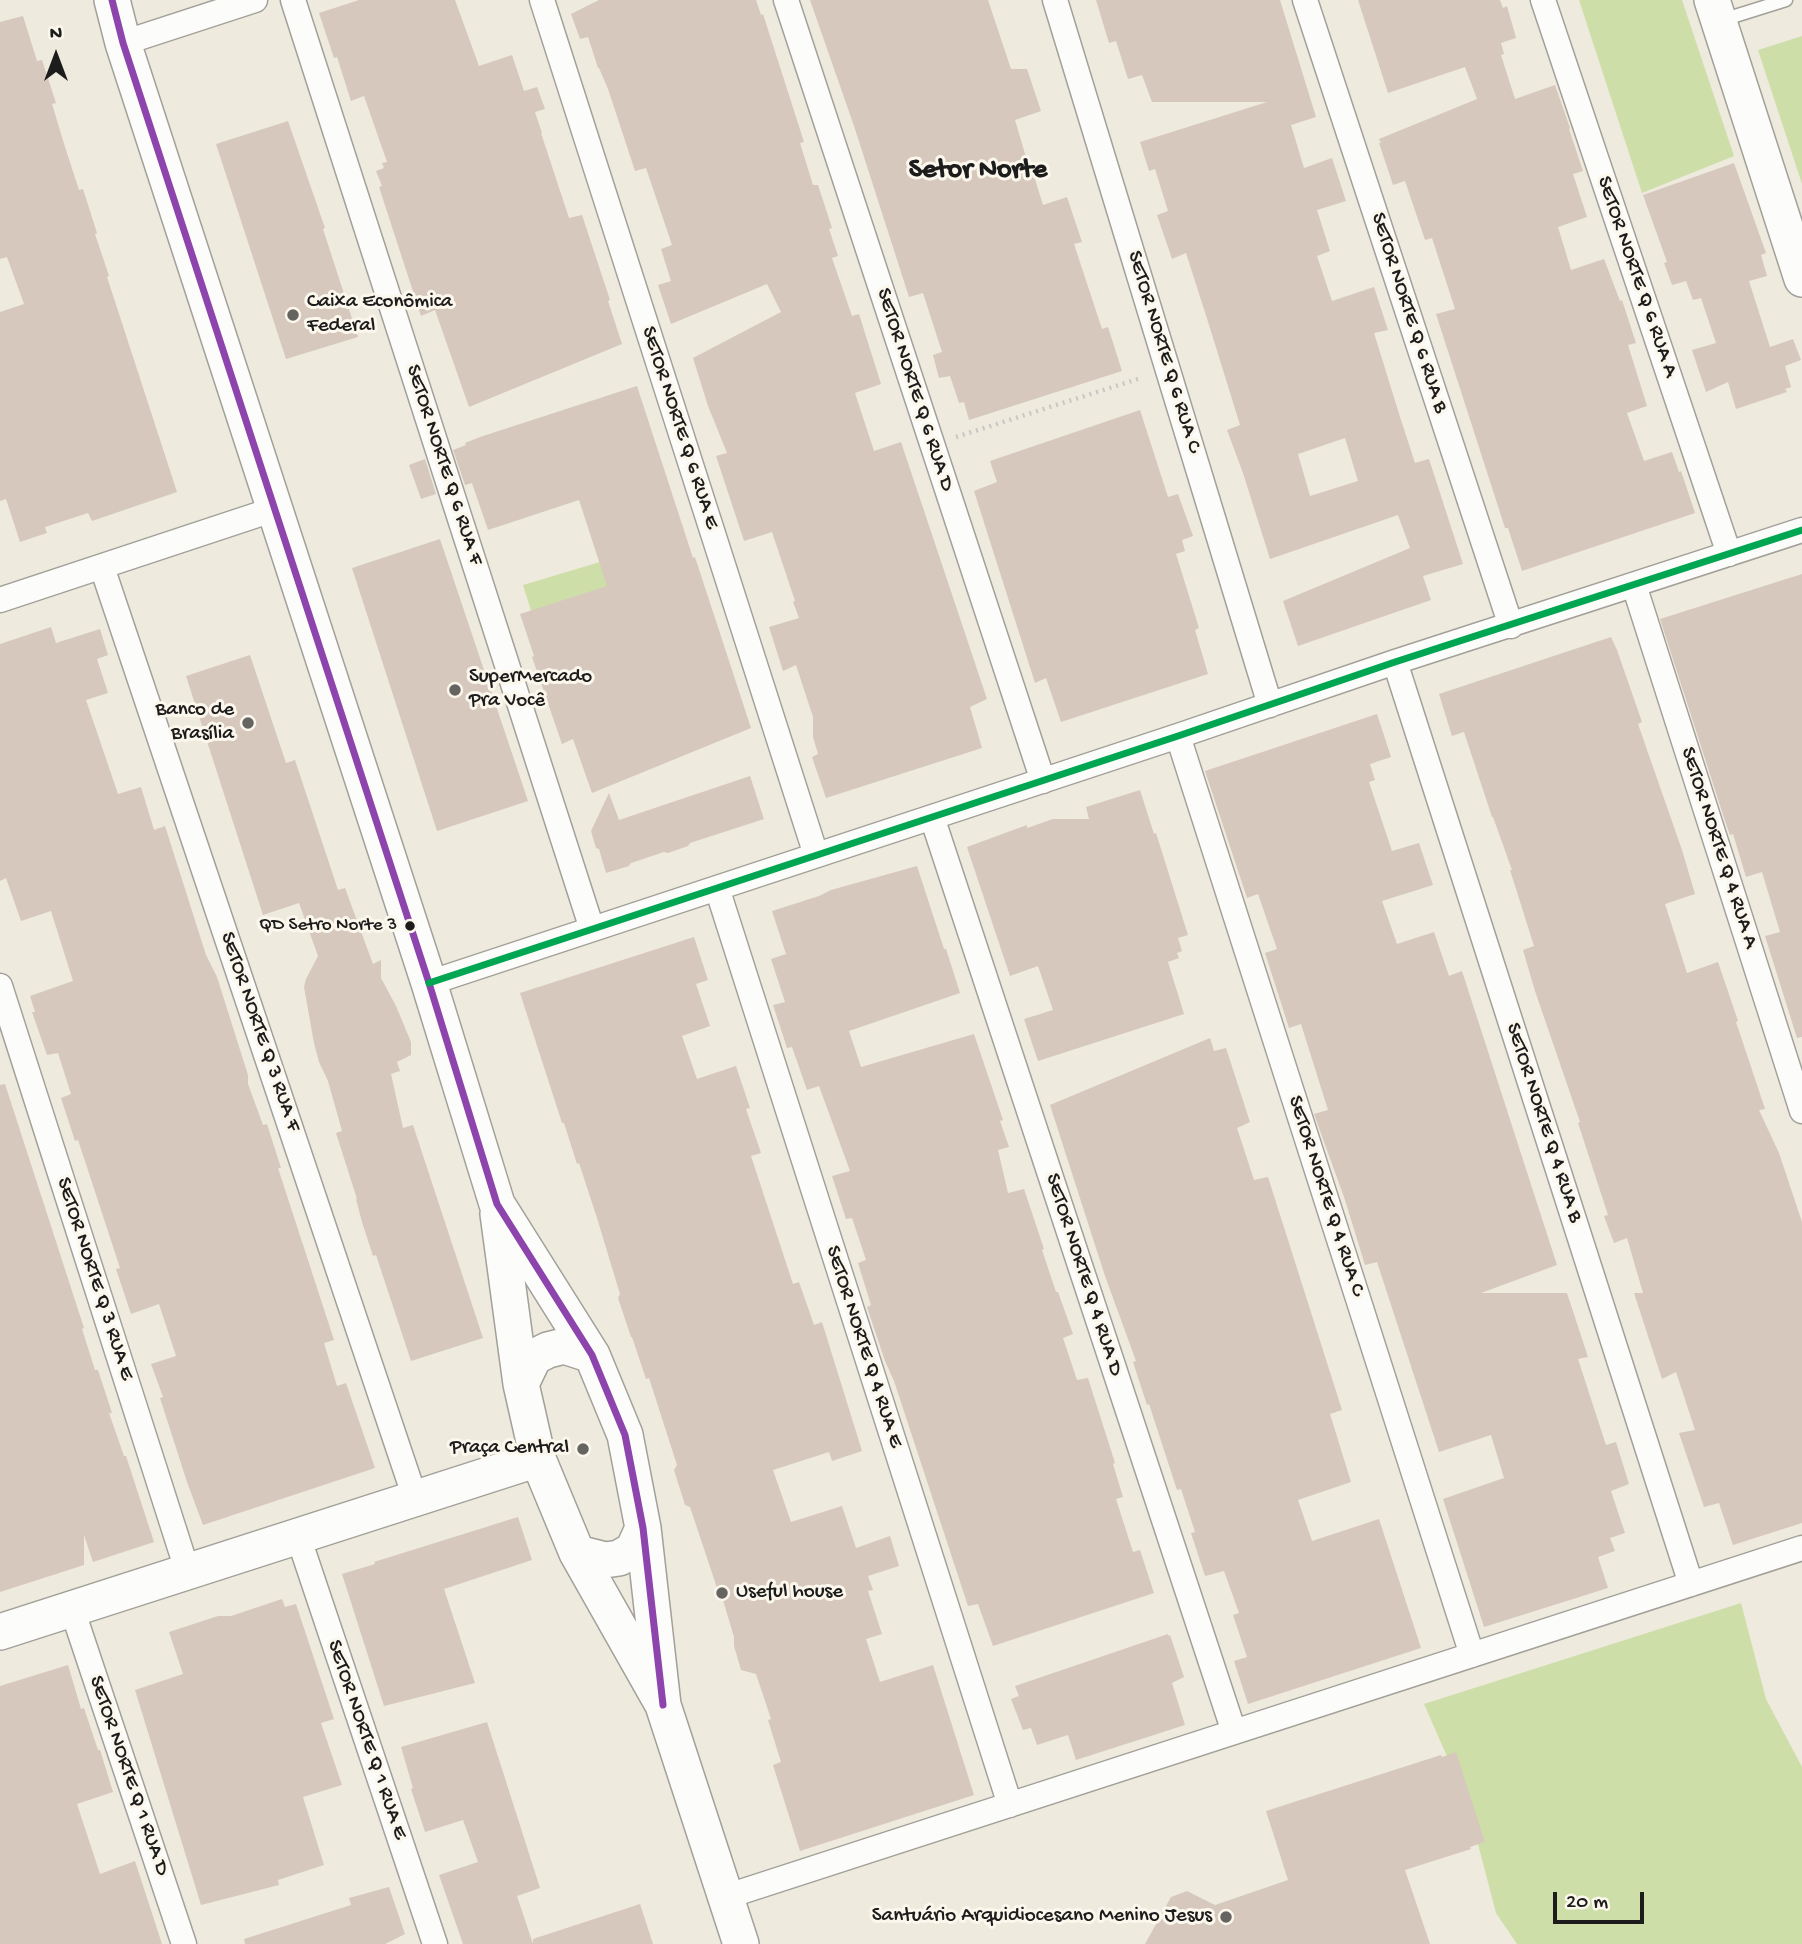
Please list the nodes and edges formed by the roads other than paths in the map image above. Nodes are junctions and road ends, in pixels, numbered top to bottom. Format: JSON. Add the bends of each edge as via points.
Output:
{"nodes":[{"id":1,"x":112,"y":0,"type":"edge"},
{"id":2,"x":255,"y":0,"type":"edge"},
{"id":3,"x":293,"y":0,"type":"edge"},
{"id":4,"x":542,"y":0,"type":"edge"},
{"id":5,"x":786,"y":0,"type":"edge"},
{"id":6,"x":1055,"y":0,"type":"edge"},
{"id":7,"x":1305,"y":0,"type":"edge"},
{"id":8,"x":1543,"y":0,"type":"edge"},
{"id":9,"x":1786,"y":0,"type":"edge"},
{"id":10,"x":1716,"y":11,"type":"edge"},
{"id":11,"x":123,"y":43,"type":"junction"},
{"id":12,"x":1802,"y":279,"type":"edge"},
{"id":13,"x":275,"y":509,"type":"junction"},
{"id":14,"x":1802,"y":530,"type":"edge"},
{"id":15,"x":1729,"y":554,"type":"junction"},
{"id":16,"x":102,"y":566,"type":"junction"},
{"id":17,"x":1634,"y":586,"type":"junction"},
{"id":18,"x":1,"y":598,"type":"edge"},
{"id":19,"x":1511,"y":626,"type":"junction"},
{"id":20,"x":1395,"y":662,"type":"junction"},
{"id":21,"x":1270,"y":705,"type":"junction"},
{"id":22,"x":1178,"y":736,"type":"junction"},
{"id":23,"x":1043,"y":780,"type":"junction"},
{"id":24,"x":932,"y":817,"type":"junction"},
{"id":25,"x":816,"y":855,"type":"junction"},
{"id":26,"x":717,"y":888,"type":"junction"},
{"id":27,"x":592,"y":929,"type":"junction"},
{"id":28,"x":429,"y":983,"type":"junction"},
{"id":29,"x":0,"y":986,"type":"edge"},
{"id":30,"x":1802,"y":1111,"type":"edge"},
{"id":31,"x":497,"y":1203,"type":"junction"},
{"id":32,"x":592,"y":1355,"type":"junction"},
{"id":33,"x":521,"y":1384,"type":"junction"},
{"id":34,"x":538,"y":1460,"type":"junction"},
{"id":35,"x":415,"y":1498,"type":"junction"},
{"id":36,"x":643,"y":1528,"type":"junction"},
{"id":37,"x":298,"y":1536,"type":"junction"},
{"id":38,"x":1802,"y":1548,"type":"edge"},
{"id":39,"x":577,"y":1553,"type":"junction"},
{"id":40,"x":188,"y":1573,"type":"junction"},
{"id":41,"x":1691,"y":1584,"type":"junction"},
{"id":42,"x":72,"y":1609,"type":"junction"},
{"id":43,"x":0,"y":1632,"type":"edge"},
{"id":44,"x":1472,"y":1655,"type":"junction"},
{"id":45,"x":663,"y":1705,"type":"junction"},
{"id":46,"x":1234,"y":1732,"type":"junction"},
{"id":47,"x":1010,"y":1805,"type":"junction"},
{"id":48,"x":725,"y":1897,"type":"junction"},
{"id":49,"x":184,"y":1944,"type":"edge"},
{"id":50,"x":435,"y":1944,"type":"edge"},
{"id":51,"x":741,"y":1944,"type":"edge"}],
"edges":[{"from":1,"to":11,"type":"street"},
{"from":2,"to":11,"type":"street"},
{"from":3,"to":27,"type":"street","name":"SETOR NORTE Q 6 RUA F"},
{"from":4,"to":25,"type":"street","name":"SETOR NORTE Q 6 RUA E"},
{"from":5,"to":23,"type":"street","name":"SETOR NORTE Q 6 RUA D"},
{"from":6,"to":21,"type":"street","name":"SETOR NORTE Q 6 RUA C"},
{"from":7,"to":19,"type":"street","name":"SETOR NORTE Q 6 RUA B"},
{"from":8,"to":15,"type":"street","name":"SETOR NORTE Q 6 RUA A"},
{"from":9,"to":10,"type":"lane"},
{"from":10,"to":12,"type":"street"},
{"from":11,"to":13,"type":"street"},
{"from":13,"to":16,"type":"street"},
{"from":13,"to":28,"type":"street"},
{"from":14,"to":15,"type":"street"},
{"from":15,"to":17,"type":"street"},
{"from":16,"to":18,"type":"street"},
{"from":16,"to":35,"type":"street","name":"SETOR NORTE Q 3 RUA F"},
{"from":17,"to":19,"type":"street"},
{"from":17,"to":30,"type":"street","name":"SETOR NORTE Q 4 RUA A"},
{"from":19,"to":20,"type":"street"},
{"from":20,"to":21,"type":"street"},
{"from":20,"to":41,"type":"street","name":"SETOR NORTE Q 4 RUA B"},
{"from":21,"to":22,"type":"street"},
{"from":22,"to":23,"type":"street"},
{"from":22,"to":44,"type":"street","name":"SETOR NORTE Q 4 RUA C"},
{"from":23,"to":24,"type":"street"},
{"from":24,"to":25,"type":"street"},
{"from":24,"to":46,"type":"street","name":"SETOR NORTE Q 4 RUA D"},
{"from":25,"to":26,"type":"street"},
{"from":26,"to":27,"type":"street"},
{"from":26,"to":47,"type":"street","name":"SETOR NORTE Q 4 RUA E"},
{"from":27,"to":28,"type":"street"},
{"from":28,"to":31,"type":"street"},
{"from":29,"to":40,"type":"street","name":"SETOR NORTE Q 3 RUA E"},
{"from":31,"to":32,"type":"street"},
{"from":31,"to":33,"type":"street"},
{"from":32,"to":33,"type":"street","via":[[564,1346],[548,1350],[534,1357]]},
{"from":32,"to":36,"type":"street","via":[[625,1436]]},
{"from":33,"to":34,"type":"street"},
{"from":34,"to":35,"type":"street"},
{"from":34,"to":39,"type":"street"},
{"from":35,"to":37,"type":"street"},
{"from":36,"to":39,"type":"street","via":[[633,1550],[619,1558],[605,1560]]},
{"from":36,"to":45,"type":"street"},
{"from":37,"to":40,"type":"street"},
{"from":37,"to":50,"type":"street","name":"SETOR NORTE Q 1 RUA E"},
{"from":38,"to":41,"type":"street"},
{"from":39,"to":45,"type":"street"},
{"from":40,"to":42,"type":"street"},
{"from":41,"to":44,"type":"street"},
{"from":42,"to":43,"type":"street"},
{"from":42,"to":49,"type":"street","name":"SETOR NORTE Q 1 RUA D"},
{"from":44,"to":46,"type":"street"},
{"from":45,"to":48,"type":"street"},
{"from":46,"to":47,"type":"street"},
{"from":47,"to":48,"type":"street"},
{"from":48,"to":51,"type":"street"}]}
